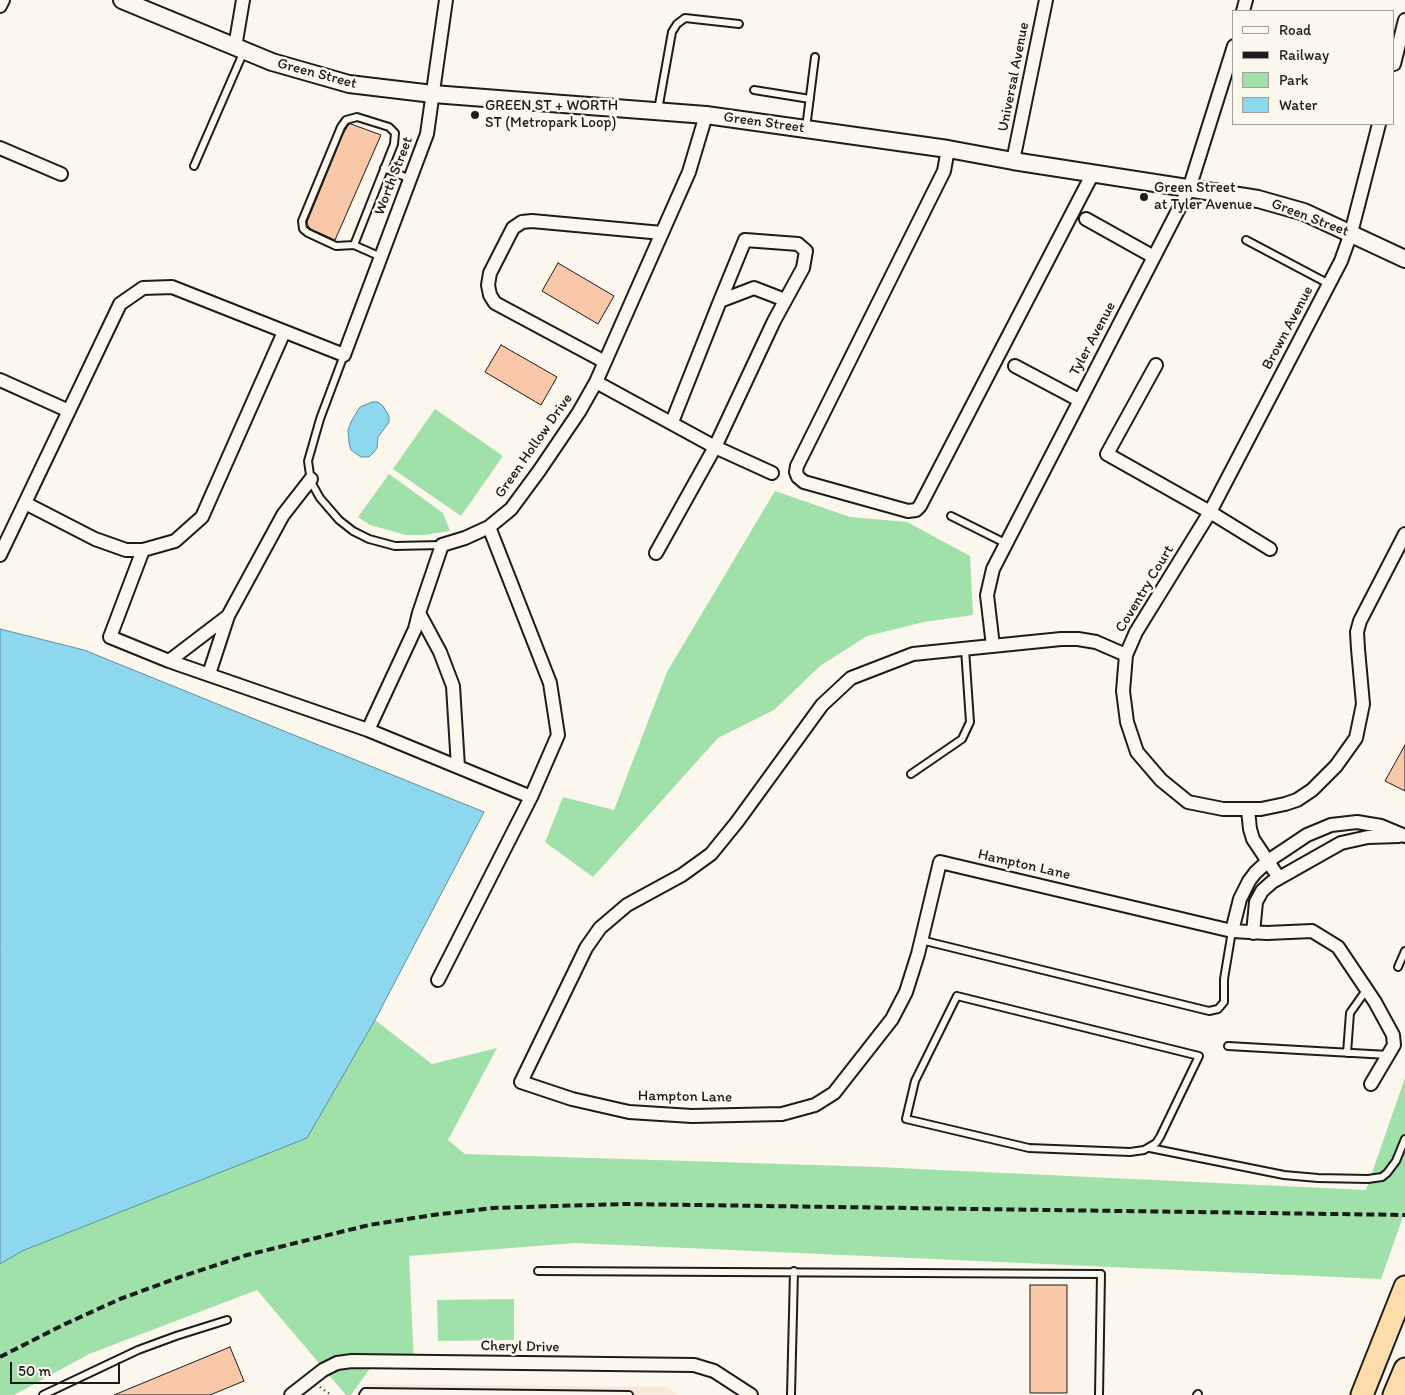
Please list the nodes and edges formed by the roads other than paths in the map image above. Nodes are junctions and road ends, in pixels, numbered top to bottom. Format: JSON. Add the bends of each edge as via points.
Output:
{"nodes":[{"id":1,"x":3,"y":0,"type":"edge"},
{"id":2,"x":122,"y":0,"type":"edge"},
{"id":3,"x":243,"y":0,"type":"edge"},
{"id":4,"x":446,"y":0,"type":"edge"},
{"id":5,"x":1046,"y":0,"type":"edge"},
{"id":6,"x":0,"y":6,"type":"edge"},
{"id":7,"x":1405,"y":20,"type":"edge"},
{"id":8,"x":739,"y":24,"type":"dead end"},
{"id":9,"x":240,"y":49,"type":"junction"},
{"id":10,"x":1232,"y":52,"type":"edge"},
{"id":11,"x":815,"y":57,"type":"dead end"},
{"id":12,"x":1395,"y":60,"type":"edge"},
{"id":13,"x":754,"y":90,"type":"dead end"},
{"id":14,"x":433,"y":94,"type":"junction"},
{"id":15,"x":810,"y":99,"type":"junction"},
{"id":16,"x":658,"y":112,"type":"junction"},
{"id":17,"x":706,"y":115,"type":"junction"},
{"id":18,"x":1379,"y":125,"type":"edge"},
{"id":19,"x":806,"y":129,"type":"junction"},
{"id":20,"x":0,"y":148,"type":"edge"},
{"id":21,"x":948,"y":149,"type":"junction"},
{"id":22,"x":1013,"y":161,"type":"junction"},
{"id":23,"x":194,"y":166,"type":"dead end"},
{"id":24,"x":384,"y":168,"type":"junction"},
{"id":25,"x":1092,"y":173,"type":"junction"},
{"id":26,"x":61,"y":174,"type":"dead end"},
{"id":27,"x":410,"y":179,"type":"junction"},
{"id":28,"x":1190,"y":188,"type":"junction"},
{"id":29,"x":1086,"y":219,"type":"dead end"},
{"id":30,"x":662,"y":233,"type":"junction"},
{"id":31,"x":1351,"y":233,"type":"junction"},
{"id":32,"x":1246,"y":240,"type":"dead end"},
{"id":33,"x":354,"y":245,"type":"junction"},
{"id":34,"x":381,"y":257,"type":"junction"},
{"id":35,"x":1154,"y":257,"type":"junction"},
{"id":36,"x":1405,"y":259,"type":"edge"},
{"id":37,"x":1329,"y":284,"type":"junction"},
{"id":38,"x":785,"y":300,"type":"junction"},
{"id":39,"x":720,"y":301,"type":"junction"},
{"id":40,"x":284,"y":332,"type":"junction"},
{"id":41,"x":344,"y":355,"type":"junction"},
{"id":42,"x":605,"y":362,"type":"junction"},
{"id":43,"x":1156,"y":365,"type":"dead end"},
{"id":44,"x":1015,"y":366,"type":"dead end"},
{"id":45,"x":0,"y":380,"type":"edge"},
{"id":46,"x":596,"y":382,"type":"junction"},
{"id":47,"x":1079,"y":400,"type":"junction"},
{"id":48,"x":69,"y":411,"type":"junction"},
{"id":49,"x":672,"y":422,"type":"junction"},
{"id":50,"x":715,"y":447,"type":"junction"},
{"id":51,"x":772,"y":473,"type":"dead end"},
{"id":52,"x":311,"y":479,"type":"junction"},
{"id":53,"x":25,"y":503,"type":"junction"},
{"id":54,"x":1210,"y":512,"type":"junction"},
{"id":55,"x":951,"y":516,"type":"dead end"},
{"id":56,"x":489,"y":527,"type":"junction"},
{"id":57,"x":1405,"y":534,"type":"edge"},
{"id":58,"x":1196,"y":535,"type":"joint"},
{"id":59,"x":1005,"y":542,"type":"junction"},
{"id":60,"x":442,"y":545,"type":"junction"},
{"id":61,"x":1270,"y":549,"type":"dead end"},
{"id":62,"x":143,"y":550,"type":"junction"},
{"id":63,"x":656,"y":553,"type":"dead end"},
{"id":64,"x":0,"y":555,"type":"edge"},
{"id":65,"x":419,"y":613,"type":"junction"},
{"id":66,"x":228,"y":616,"type":"junction"},
{"id":67,"x":993,"y":646,"type":"junction"},
{"id":68,"x":965,"y":649,"type":"junction"},
{"id":69,"x":1126,"y":655,"type":"junction"},
{"id":70,"x":168,"y":661,"type":"junction"},
{"id":71,"x":209,"y":674,"type":"junction"},
{"id":72,"x":368,"y":730,"type":"junction"},
{"id":73,"x":458,"y":767,"type":"junction"},
{"id":74,"x":911,"y":774,"type":"dead end"},
{"id":75,"x":531,"y":797,"type":"junction"},
{"id":76,"x":1248,"y":810,"type":"junction"},
{"id":77,"x":1322,"y":828,"type":"junction"},
{"id":78,"x":1405,"y":836,"type":"edge"},
{"id":79,"x":1330,"y":848,"type":"junction"},
{"id":80,"x":1268,"y":861,"type":"junction"},
{"id":81,"x":1280,"y":878,"type":"junction"},
{"id":82,"x":1232,"y":931,"type":"junction"},
{"id":83,"x":1253,"y":933,"type":"junction"},
{"id":84,"x":921,"y":940,"type":"junction"},
{"id":85,"x":1405,"y":951,"type":"edge"},
{"id":86,"x":1398,"y":967,"type":"dead end"},
{"id":87,"x":438,"y":980,"type":"dead end"},
{"id":88,"x":1367,"y":989,"type":"junction"},
{"id":89,"x":1228,"y":1046,"type":"dead end"},
{"id":90,"x":1347,"y":1053,"type":"junction"},
{"id":91,"x":1389,"y":1055,"type":"junction"},
{"id":92,"x":1371,"y":1084,"type":"dead end"},
{"id":93,"x":1405,"y":1139,"type":"edge"},
{"id":94,"x":1150,"y":1148,"type":"junction"},
{"id":95,"x":538,"y":1270,"type":"dead end"},
{"id":96,"x":794,"y":1271,"type":"junction"},
{"id":97,"x":1405,"y":1287,"type":"edge"},
{"id":98,"x":227,"y":1320,"type":"dead end"},
{"id":99,"x":1405,"y":1371,"type":"edge"},
{"id":100,"x":43,"y":1395,"type":"edge"},
{"id":101,"x":290,"y":1395,"type":"edge"},
{"id":102,"x":362,"y":1395,"type":"edge"},
{"id":103,"x":629,"y":1395,"type":"edge"},
{"id":104,"x":751,"y":1395,"type":"edge"},
{"id":105,"x":791,"y":1395,"type":"edge"},
{"id":106,"x":1099,"y":1395,"type":"edge"},
{"id":107,"x":1362,"y":1395,"type":"edge"},
{"id":108,"x":1394,"y":1395,"type":"edge"}],
"edges":[{"from":1,"to":6,"type":"street"},
{"from":2,"to":9,"type":"street","name":"Green Street"},
{"from":3,"to":9,"type":"street"},
{"from":4,"to":14,"type":"street","name":"Worth Street"},
{"from":5,"to":22,"type":"street","name":"Universal Avenue"},
{"from":7,"to":12,"type":"street"},
{"from":8,"to":16,"type":"lane","via":[[686,18],[676,24]]},
{"from":9,"to":14,"type":"street","name":"Green Street","via":[[272,62],[349,84]]},
{"from":9,"to":23,"type":"lane"},
{"from":10,"to":28,"type":"street","name":"Tyler Avenue"},
{"from":11,"to":15,"type":"lane"},
{"from":13,"to":15,"type":"lane"},
{"from":14,"to":16,"type":"street","name":"Green Street"},
{"from":14,"to":27,"type":"street","name":"Worth Street","via":[[427,134]]},
{"from":15,"to":19,"type":"lane"},
{"from":16,"to":17,"type":"street","name":"Green Street"},
{"from":17,"to":19,"type":"street","name":"Green Street"},
{"from":17,"to":30,"type":"street","name":"Green Hollow Drive","via":[[689,172]]},
{"from":18,"to":31,"type":"street","name":"Brown Avenue"},
{"from":19,"to":21,"type":"street","name":"Green Street"},
{"from":20,"to":26,"type":"street"},
{"from":21,"to":22,"type":"street","name":"Green Street"},
{"from":21,"to":25,"type":"street","via":[[944,171],[796,472],[804,482],[908,512],[920,506]]},
{"from":22,"to":25,"type":"street","name":"Green Street"},
{"from":24,"to":27,"type":"lane"},
{"from":24,"to":33,"type":"lane"},
{"from":24,"to":33,"type":"lane","via":[[395,133],[389,127],[357,117],[346,120],[302,221],[303,229],[308,233],[336,246]]},
{"from":25,"to":28,"type":"street","name":"Green Street"},
{"from":27,"to":34,"type":"street","name":"Worth Street"},
{"from":28,"to":31,"type":"street","name":"Green Street","via":[[1258,199],[1304,212]]},
{"from":28,"to":35,"type":"street","name":"Tyler Avenue"},
{"from":29,"to":35,"type":"street"},
{"from":30,"to":42,"type":"street","name":"Green Hollow Drive"},
{"from":30,"to":42,"type":"street","via":[[532,220],[522,222],[513,228],[490,273],[488,285],[495,303]]},
{"from":31,"to":36,"type":"street","name":"Green Street"},
{"from":31,"to":37,"type":"street","name":"Brown Avenue"},
{"from":32,"to":37,"type":"lane"},
{"from":33,"to":34,"type":"lane"},
{"from":34,"to":41,"type":"street","name":"Worth Street"},
{"from":35,"to":47,"type":"street","name":"Tyler Avenue"},
{"from":37,"to":54,"type":"street","name":"Brown Avenue"},
{"from":38,"to":39,"type":"street","via":[[754,288]]},
{"from":38,"to":39,"type":"street","via":[[802,268],[806,251],[798,244],[744,240]]},
{"from":38,"to":50,"type":"street"},
{"from":39,"to":49,"type":"street"},
{"from":40,"to":41,"type":"street"},
{"from":40,"to":48,"type":"street","via":[[172,287],[143,288],[120,304]]},
{"from":40,"to":62,"type":"street","via":[[202,517],[175,541]]},
{"from":41,"to":52,"type":"lane","via":[[308,461]]},
{"from":42,"to":46,"type":"street","name":"Green Hollow Drive"},
{"from":43,"to":54,"type":"street","via":[[1107,454]]},
{"from":44,"to":47,"type":"street"},
{"from":45,"to":48,"type":"street"},
{"from":46,"to":49,"type":"street"},
{"from":46,"to":56,"type":"street","name":"Green Hollow Drive","via":[[579,412],[511,509]]},
{"from":47,"to":59,"type":"street","name":"Tyler Avenue"},
{"from":48,"to":53,"type":"street"},
{"from":49,"to":50,"type":"street"},
{"from":50,"to":51,"type":"street"},
{"from":50,"to":63,"type":"street"},
{"from":52,"to":60,"type":"lane","via":[[320,498],[353,531],[395,546]]},
{"from":52,"to":66,"type":"street","via":[[283,515]]},
{"from":53,"to":62,"type":"street","via":[[95,539],[126,550]]},
{"from":53,"to":64,"type":"street"},
{"from":54,"to":58,"type":"street","name":"Brown Avenue"},
{"from":54,"to":61,"type":"street"},
{"from":55,"to":59,"type":"lane"},
{"from":56,"to":60,"type":"street","name":"Green Hollow Drive"},
{"from":56,"to":75,"type":"street","via":[[550,683],[558,735]]},
{"from":57,"to":76,"type":"street","name":"Coventry Court","via":[[1357,632],[1363,704],[1356,738],[1336,766],[1312,790],[1285,804]]},
{"from":58,"to":69,"type":"street","name":"Coventry Court","via":[[1136,632]]},
{"from":59,"to":67,"type":"street","name":"Tyler Avenue","via":[[988,587]]},
{"from":60,"to":65,"type":"street"},
{"from":62,"to":70,"type":"street","via":[[110,637]]},
{"from":65,"to":72,"type":"street","via":[[415,630]]},
{"from":65,"to":73,"type":"street","via":[[440,652],[453,686]]},
{"from":66,"to":70,"type":"street"},
{"from":66,"to":71,"type":"street"},
{"from":67,"to":68,"type":"street","name":"Hampton Lane"},
{"from":67,"to":69,"type":"street","name":"Hampton Lane","via":[[1078,639],[1096,642]]},
{"from":68,"to":74,"type":"lane","via":[[970,722],[962,740]]},
{"from":68,"to":84,"type":"street","name":"Hampton Lane","via":[[912,654],[879,666],[851,678],[822,705],[711,854],[682,875],[627,905],[600,928],[586,948],[521,1082],[572,1099],[629,1112],[692,1116],[782,1114],[815,1105],[834,1093],[892,1019],[906,992]]},
{"from":69,"to":76,"type":"street","name":"Coventry Court","via":[[1123,691],[1127,722],[1137,752],[1161,780],[1188,802]]},
{"from":70,"to":71,"type":"street"},
{"from":71,"to":72,"type":"street"},
{"from":72,"to":73,"type":"street"},
{"from":73,"to":75,"type":"street"},
{"from":75,"to":87,"type":"street"},
{"from":76,"to":80,"type":"street","via":[[1253,839]]},
{"from":77,"to":78,"type":"street","via":[[1365,822]]},
{"from":77,"to":79,"type":"street"},
{"from":77,"to":80,"type":"street"},
{"from":78,"to":79,"type":"street","via":[[1368,837]]},
{"from":79,"to":81,"type":"street"},
{"from":80,"to":81,"type":"street"},
{"from":80,"to":82,"type":"street","via":[[1255,873],[1244,891]]},
{"from":81,"to":83,"type":"street","via":[[1258,896]]},
{"from":82,"to":83,"type":"street","name":"Hampton Lane"},
{"from":82,"to":84,"type":"street","name":"Hampton Lane","via":[[940,862]]},
{"from":82,"to":84,"type":"lane","via":[[1224,979],[1224,1002],[1218,1009],[1209,1011]]},
{"from":83,"to":88,"type":"street","name":"Hampton Lane","via":[[1312,930],[1338,947]]},
{"from":85,"to":86,"type":"lane"},
{"from":88,"to":90,"type":"lane","via":[[1350,1014]]},
{"from":88,"to":91,"type":"street","name":"Hampton Lane","via":[[1394,1035],[1394,1046]]},
{"from":89,"to":90,"type":"lane"},
{"from":90,"to":91,"type":"lane"},
{"from":91,"to":92,"type":"street","name":"Hampton Lane"},
{"from":93,"to":94,"type":"lane","via":[[1387,1173],[1368,1179],[1284,1175]]},
{"from":94,"to":94,"type":"lane","via":[[1160,1137],[1199,1056],[957,996],[915,1081],[906,1119],[1029,1148],[1130,1152]]},
{"from":95,"to":96,"type":"lane"},
{"from":96,"to":105,"type":"lane"},
{"from":96,"to":106,"type":"lane","via":[[1101,1274]]},
{"from":97,"to":107,"type":"highway"},
{"from":98,"to":100,"type":"lane","via":[[138,1350]]},
{"from":99,"to":108,"type":"highway"},
{"from":101,"to":104,"type":"street","name":"Cheryl Drive","via":[[323,1370],[337,1363],[352,1361],[694,1365],[714,1371]]},
{"from":102,"to":103,"type":"lane","via":[[365,1392]]}]}
